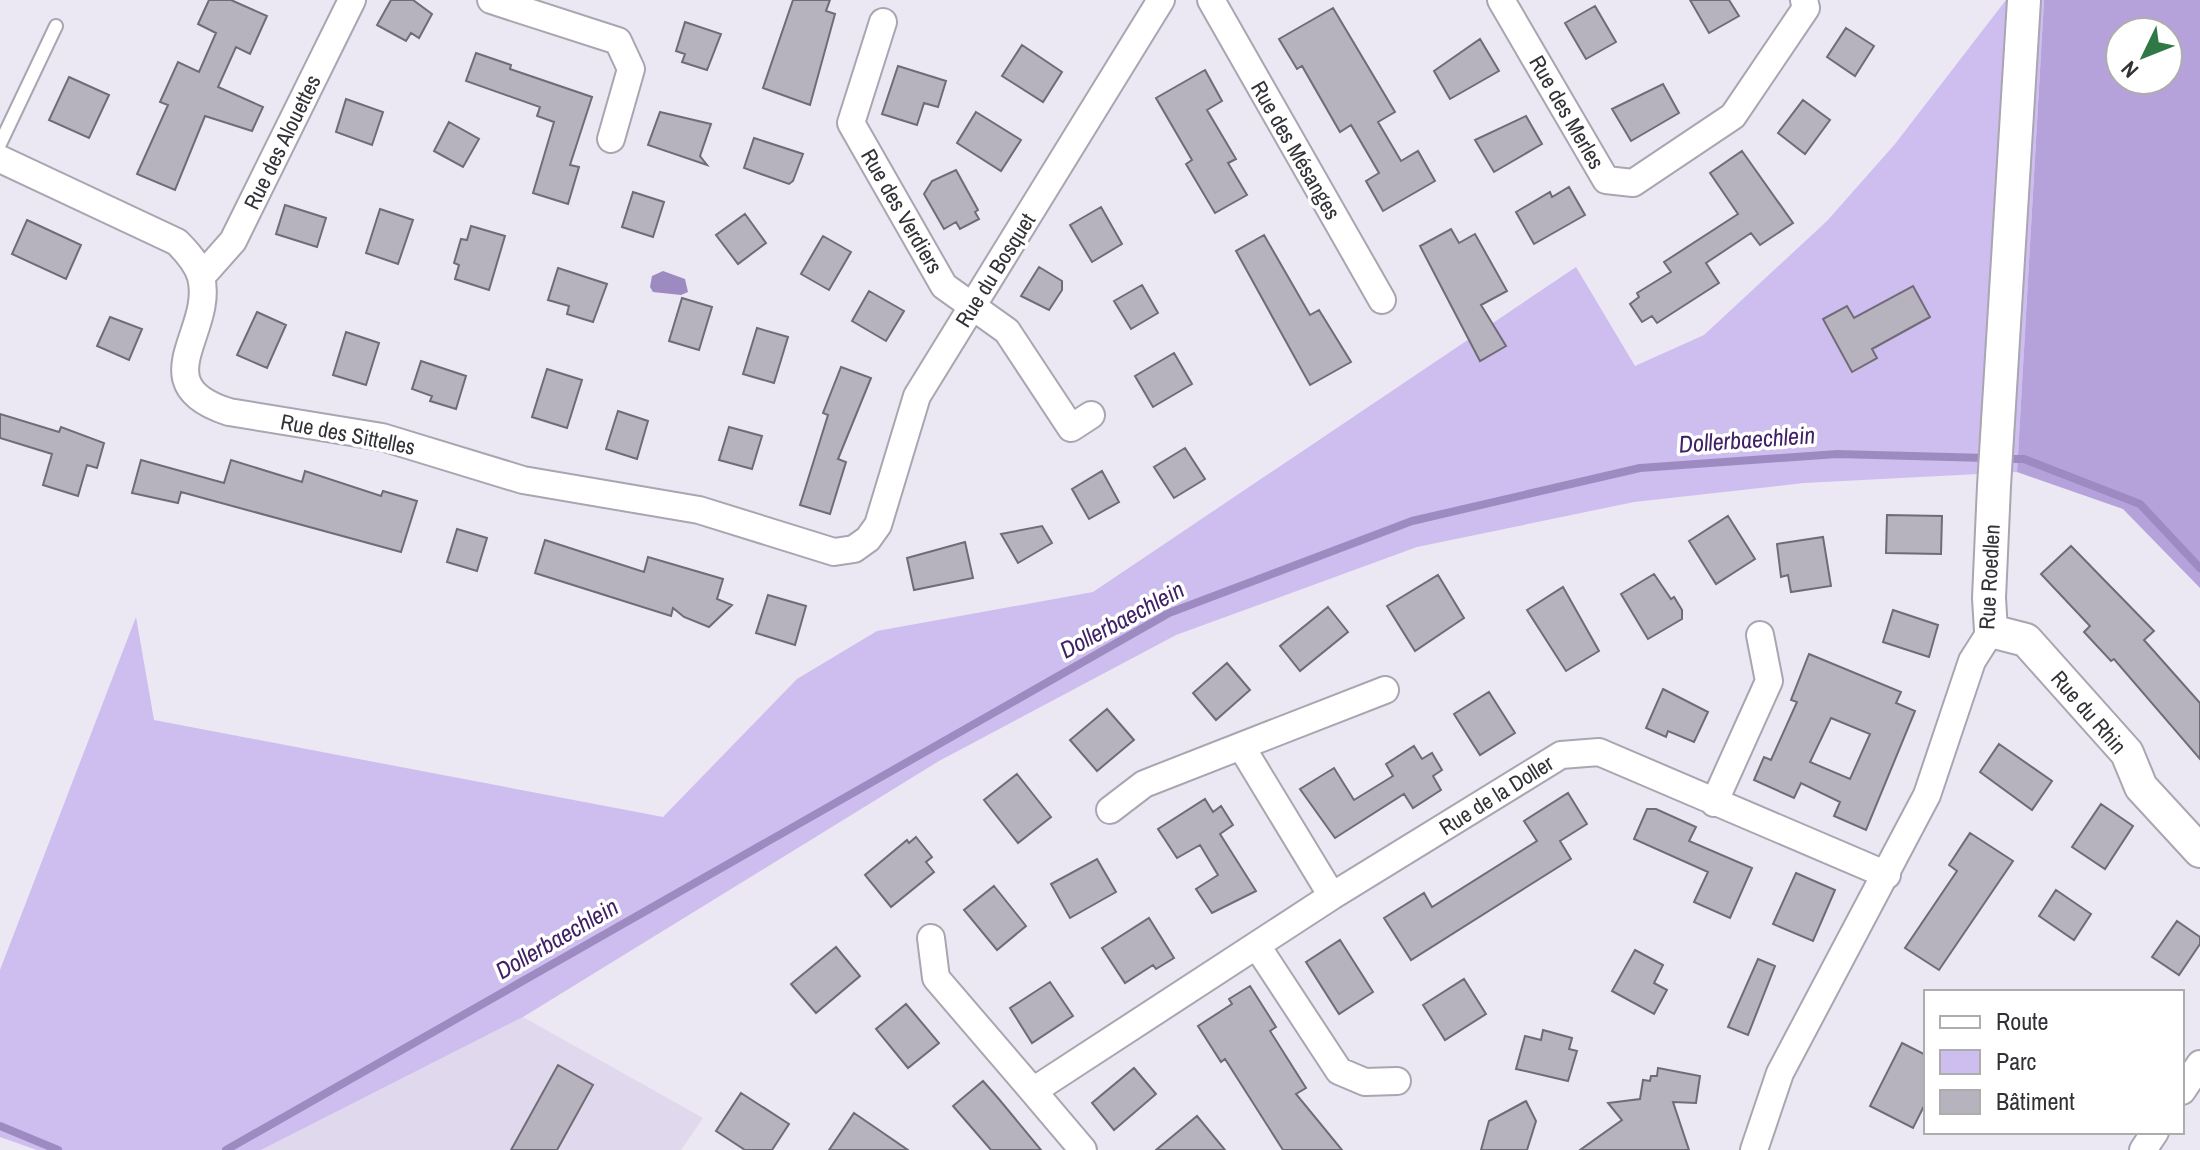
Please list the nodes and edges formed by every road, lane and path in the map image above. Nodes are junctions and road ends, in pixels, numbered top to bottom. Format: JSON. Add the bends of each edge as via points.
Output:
{"nodes":[{"id":1,"x":352,"y":0,"type":"edge"},
{"id":2,"x":491,"y":0,"type":"edge"},
{"id":3,"x":1161,"y":0,"type":"edge"},
{"id":4,"x":1211,"y":0,"type":"edge"},
{"id":5,"x":1501,"y":0,"type":"edge"},
{"id":6,"x":1804,"y":0,"type":"edge"},
{"id":7,"x":2024,"y":0,"type":"edge"},
{"id":8,"x":883,"y":22,"type":"dead end"},
{"id":9,"x":56,"y":26,"type":"dead end"},
{"id":10,"x":611,"y":139,"type":"dead end"},
{"id":11,"x":0,"y":144,"type":"edge"},
{"id":12,"x":0,"y":159,"type":"edge"},
{"id":13,"x":201,"y":277,"type":"junction"},
{"id":14,"x":1382,"y":300,"type":"dead end"},
{"id":15,"x":973,"y":307,"type":"junction"},
{"id":16,"x":1091,"y":415,"type":"dead end"},
{"id":17,"x":854,"y":549,"type":"joint"},
{"id":18,"x":1991,"y":631,"type":"junction"},
{"id":19,"x":1760,"y":635,"type":"dead end"},
{"id":20,"x":1385,"y":690,"type":"dead end"},
{"id":21,"x":1241,"y":746,"type":"junction"},
{"id":22,"x":1714,"y":803,"type":"junction"},
{"id":23,"x":1110,"y":810,"type":"dead end"},
{"id":24,"x":2200,"y":851,"type":"edge"},
{"id":25,"x":1887,"y":875,"type":"junction"},
{"id":26,"x":1332,"y":896,"type":"junction"},
{"id":27,"x":931,"y":938,"type":"dead end"},
{"id":28,"x":1257,"y":946,"type":"junction"},
{"id":29,"x":2200,"y":1064,"type":"edge"},
{"id":30,"x":1397,"y":1081,"type":"dead end"},
{"id":31,"x":2184,"y":1088,"type":"edge"},
{"id":32,"x":1033,"y":1091,"type":"junction"},
{"id":33,"x":1083,"y":1150,"type":"edge"},
{"id":34,"x":1754,"y":1150,"type":"edge"}],
"edges":[{"from":1,"to":13,"type":"street","name":"Rue des Alouettes","via":[[233,241]]},
{"from":2,"to":10,"type":"street","via":[[618,41],[631,69]]},
{"from":3,"to":15,"type":"street","name":"Rue du Bosquet"},
{"from":4,"to":14,"type":"street","name":"Rue des Mésanges"},
{"from":5,"to":6,"type":"street","name":"Rue des Merles","via":[[1606,180],[1633,183],[1733,116],[1806,8]]},
{"from":7,"to":18,"type":"street","name":"Rue Roedlen","via":[[1994,486]]},
{"from":8,"to":15,"type":"street","name":"Rue des Verdiers","via":[[851,123],[944,286]]},
{"from":9,"to":11,"type":"lane"},
{"from":12,"to":13,"type":"street","via":[[177,242]]},
{"from":13,"to":17,"type":"street","name":"Rue des Sittelles","via":[[200,307],[185,361],[191,391],[205,405],[382,437],[523,480],[699,510],[834,552]]},
{"from":15,"to":16,"type":"street","name":"Rue des Verdiers","via":[[1007,331],[1071,428]]},
{"from":15,"to":17,"type":"street","name":"Rue du Bosquet","via":[[917,396],[878,525]]},
{"from":18,"to":24,"type":"street","name":"Rue du Rhin","via":[[2026,640],[2127,753],[2141,787]]},
{"from":18,"to":25,"type":"street","name":"Rue Roedlen","via":[[1972,661],[1927,795]]},
{"from":19,"to":22,"type":"street","via":[[1769,681]]},
{"from":20,"to":21,"type":"street"},
{"from":21,"to":23,"type":"street","via":[[1144,784]]},
{"from":21,"to":26,"type":"street"},
{"from":22,"to":25,"type":"street","name":"Rue de la Doller"},
{"from":22,"to":26,"type":"street","name":"Rue de la Doller","via":[[1599,752],[1561,755]]},
{"from":25,"to":34,"type":"street","name":"Rue Roedlen","via":[[1780,1073]]},
{"from":26,"to":28,"type":"street","name":"Rue de la Doller"},
{"from":27,"to":32,"type":"street","via":[[936,978]]},
{"from":28,"to":30,"type":"street","via":[[1339,1071],[1365,1082]]},
{"from":28,"to":32,"type":"street","name":"Rue de la Doller"},
{"from":29,"to":31,"type":"street"},
{"from":32,"to":33,"type":"street"}]}
